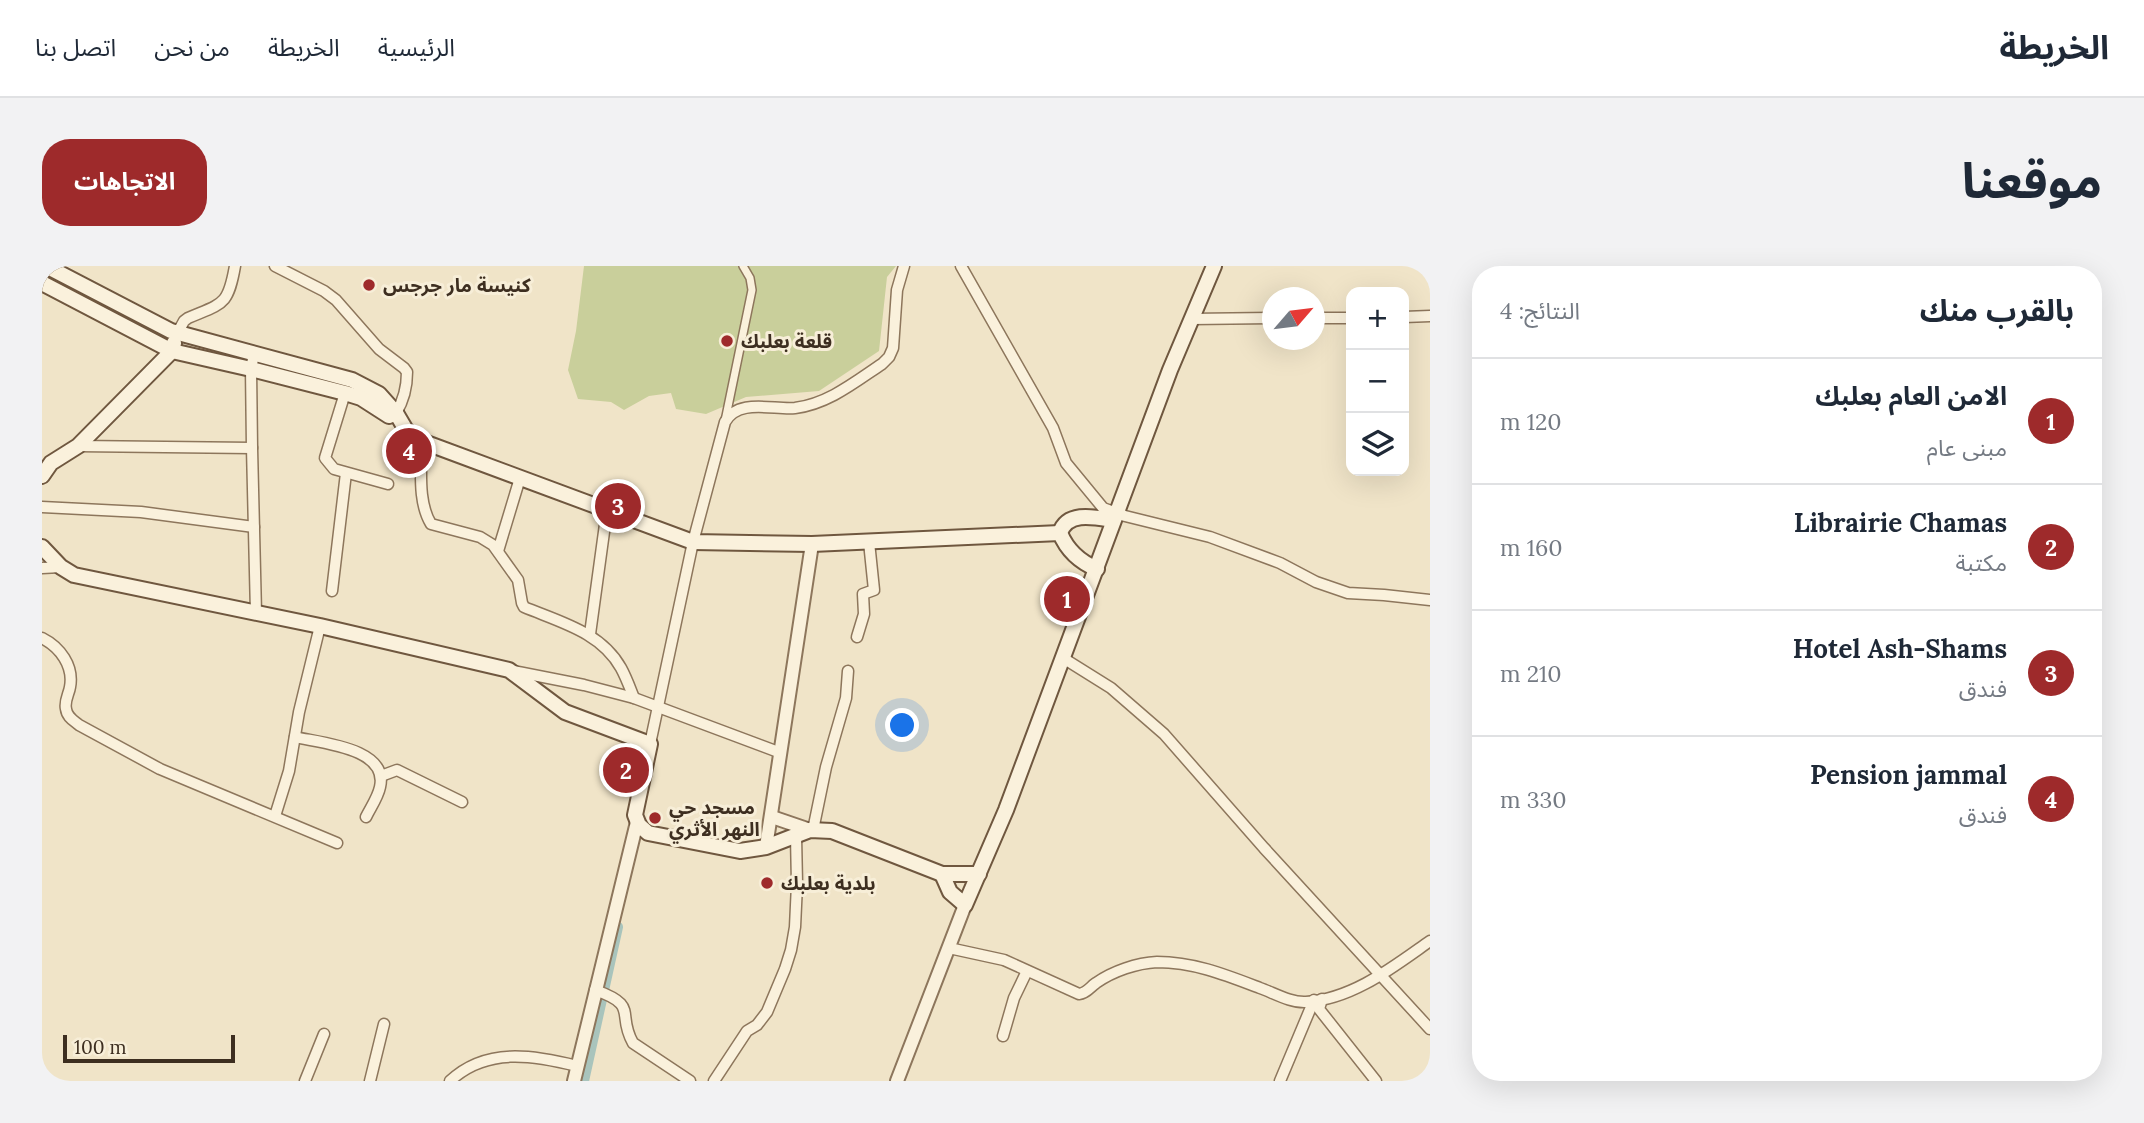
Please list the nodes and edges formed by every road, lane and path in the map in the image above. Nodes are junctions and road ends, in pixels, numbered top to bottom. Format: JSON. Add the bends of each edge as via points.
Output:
{"nodes":[{"id":1,"x":46,"y":266,"type":"edge"},
{"id":2,"x":234,"y":266,"type":"edge"},
{"id":3,"x":275,"y":266,"type":"edge"},
{"id":4,"x":743,"y":266,"type":"edge"},
{"id":5,"x":904,"y":266,"type":"edge"},
{"id":6,"x":961,"y":266,"type":"edge"},
{"id":7,"x":1213,"y":266,"type":"edge"},
{"id":8,"x":42,"y":283,"type":"edge"},
{"id":9,"x":1430,"y":316,"type":"edge"},
{"id":10,"x":1409,"y":317,"type":"edge"},
{"id":11,"x":1262,"y":318,"type":"edge"},
{"id":12,"x":1325,"y":318,"type":"edge"},
{"id":13,"x":1346,"y":318,"type":"edge"},
{"id":14,"x":1191,"y":319,"type":"junction"},
{"id":15,"x":177,"y":332,"type":"junction"},
{"id":16,"x":172,"y":351,"type":"junction"},
{"id":17,"x":252,"y":361,"type":"junction"},
{"id":18,"x":345,"y":393,"type":"junction"},
{"id":19,"x":396,"y":413,"type":"junction"},
{"id":20,"x":725,"y":422,"type":"junction"},
{"id":21,"x":421,"y":441,"type":"junction"},
{"id":22,"x":78,"y":446,"type":"junction"},
{"id":23,"x":252,"y":448,"type":"junction"},
{"id":24,"x":47,"y":461,"type":"edge"},
{"id":25,"x":346,"y":473,"type":"junction"},
{"id":26,"x":42,"y":476,"type":"edge"},
{"id":27,"x":520,"y":478,"type":"junction"},
{"id":28,"x":388,"y":484,"type":"dead end"},
{"id":29,"x":42,"y":507,"type":"edge"},
{"id":30,"x":607,"y":510,"type":"junction"},
{"id":31,"x":1113,"y":517,"type":"junction"},
{"id":32,"x":254,"y":527,"type":"junction"},
{"id":33,"x":1060,"y":533,"type":"junction"},
{"id":34,"x":693,"y":542,"type":"junction"},
{"id":35,"x":869,"y":542,"type":"junction"},
{"id":36,"x":812,"y":544,"type":"junction"},
{"id":37,"x":42,"y":547,"type":"edge"},
{"id":38,"x":498,"y":551,"type":"junction"},
{"id":39,"x":61,"y":567,"type":"junction"},
{"id":40,"x":42,"y":568,"type":"edge"},
{"id":41,"x":1097,"y":569,"type":"junction"},
{"id":42,"x":332,"y":590,"type":"dead end"},
{"id":43,"x":1430,"y":600,"type":"edge"},
{"id":44,"x":257,"y":613,"type":"junction"},
{"id":45,"x":320,"y":626,"type":"junction"},
{"id":46,"x":590,"y":634,"type":"junction"},
{"id":47,"x":857,"y":637,"type":"dead end"},
{"id":48,"x":42,"y":638,"type":"edge"},
{"id":49,"x":1063,"y":658,"type":"junction"},
{"id":50,"x":509,"y":670,"type":"junction"},
{"id":51,"x":848,"y":671,"type":"dead end"},
{"id":52,"x":634,"y":698,"type":"junction"},
{"id":53,"x":659,"y":706,"type":"junction"},
{"id":54,"x":295,"y":737,"type":"junction"},
{"id":55,"x":650,"y":744,"type":"junction"},
{"id":56,"x":781,"y":752,"type":"junction"},
{"id":57,"x":381,"y":776,"type":"junction"},
{"id":58,"x":462,"y":802,"type":"dead end"},
{"id":59,"x":275,"y":816,"type":"junction"},
{"id":60,"x":366,"y":817,"type":"dead end"},
{"id":61,"x":772,"y":817,"type":"junction"},
{"id":62,"x":637,"y":822,"type":"junction"},
{"id":63,"x":806,"y":832,"type":"junction"},
{"id":64,"x":337,"y":843,"type":"dead end"},
{"id":65,"x":766,"y":847,"type":"junction"},
{"id":66,"x":943,"y":874,"type":"junction"},
{"id":67,"x":979,"y":874,"type":"junction"},
{"id":68,"x":965,"y":905,"type":"junction"},
{"id":69,"x":1430,"y":941,"type":"edge"},
{"id":70,"x":948,"y":948,"type":"junction"},
{"id":71,"x":1027,"y":971,"type":"junction"},
{"id":72,"x":1380,"y":976,"type":"junction"},
{"id":73,"x":599,"y":992,"type":"junction"},
{"id":74,"x":1318,"y":1000,"type":"junction"},
{"id":75,"x":384,"y":1024,"type":"dead end"},
{"id":76,"x":1430,"y":1029,"type":"edge"},
{"id":77,"x":324,"y":1034,"type":"dead end"},
{"id":78,"x":1003,"y":1036,"type":"dead end"},
{"id":79,"x":578,"y":1066,"type":"junction"},
{"id":80,"x":305,"y":1081,"type":"edge"},
{"id":81,"x":370,"y":1081,"type":"edge"},
{"id":82,"x":450,"y":1081,"type":"edge"},
{"id":83,"x":574,"y":1081,"type":"edge"},
{"id":84,"x":690,"y":1081,"type":"edge"},
{"id":85,"x":714,"y":1081,"type":"edge"},
{"id":86,"x":897,"y":1081,"type":"edge"},
{"id":87,"x":1280,"y":1081,"type":"edge"},
{"id":88,"x":1376,"y":1081,"type":"edge"}],
"edges":[{"from":1,"to":15,"type":"main road"},
{"from":2,"to":15,"type":"street","via":[[228,296],[219,305],[188,317]]},
{"from":3,"to":19,"type":"street","via":[[324,291],[379,349],[402,365],[407,372],[405,394]]},
{"from":4,"to":20,"type":"street","via":[[752,290]]},
{"from":5,"to":20,"type":"street","via":[[897,290],[893,348],[881,364],[826,400],[792,408],[744,408]]},
{"from":6,"to":31,"type":"street","via":[[1053,428],[1066,463]]},
{"from":7,"to":14,"type":"main road"},
{"from":8,"to":16,"type":"main road"},
{"from":9,"to":10,"type":"street"},
{"from":11,"to":14,"type":"street"},
{"from":12,"to":13,"type":"street"},
{"from":14,"to":31,"type":"main road"},
{"from":15,"to":16,"type":"main road"},
{"from":15,"to":17,"type":"main road"},
{"from":16,"to":17,"type":"main road"},
{"from":16,"to":22,"type":"main road"},
{"from":17,"to":18,"type":"main road"},
{"from":17,"to":19,"type":"main road","via":[[352,380],[379,394]]},
{"from":17,"to":23,"type":"street"},
{"from":18,"to":19,"type":"main road","via":[[389,416]]},
{"from":18,"to":25,"type":"street","via":[[326,457],[334,469]]},
{"from":19,"to":21,"type":"main road","via":[[406,430]]},
{"from":20,"to":34,"type":"street"},
{"from":21,"to":27,"type":"main road"},
{"from":21,"to":38,"type":"street","via":[[423,501],[431,524],[480,537]]},
{"from":22,"to":23,"type":"street"},
{"from":22,"to":24,"type":"main road"},
{"from":23,"to":32,"type":"street"},
{"from":24,"to":26,"type":"main road"},
{"from":25,"to":28,"type":"street"},
{"from":25,"to":42,"type":"street"},
{"from":27,"to":30,"type":"main road"},
{"from":27,"to":38,"type":"street"},
{"from":29,"to":32,"type":"street","via":[[141,512]]},
{"from":30,"to":34,"type":"main road"},
{"from":30,"to":46,"type":"street"},
{"from":31,"to":33,"type":"main road","via":[[1070,520]]},
{"from":31,"to":41,"type":"main road"},
{"from":31,"to":43,"type":"street","via":[[1210,537],[1348,593]]},
{"from":32,"to":44,"type":"street"},
{"from":33,"to":35,"type":"main road"},
{"from":33,"to":41,"type":"main road","via":[[1069,550]]},
{"from":34,"to":36,"type":"main road"},
{"from":34,"to":53,"type":"street"},
{"from":35,"to":36,"type":"main road"},
{"from":35,"to":47,"type":"street","via":[[874,590],[863,594],[864,614]]},
{"from":36,"to":56,"type":"street"},
{"from":37,"to":39,"type":"main road"},
{"from":38,"to":46,"type":"street","via":[[520,584],[524,607]]},
{"from":39,"to":40,"type":"street"},
{"from":39,"to":44,"type":"main road","via":[[74,575]]},
{"from":41,"to":49,"type":"main road"},
{"from":44,"to":45,"type":"main road"},
{"from":45,"to":50,"type":"main road"},
{"from":45,"to":54,"type":"street"},
{"from":46,"to":52,"type":"street","via":[[614,657]]},
{"from":48,"to":59,"type":"street","via":[[67,663],[71,674],[66,710],[79,725],[160,769]]},
{"from":49,"to":67,"type":"main road"},
{"from":49,"to":72,"type":"street","via":[[1111,688],[1164,734]]},
{"from":50,"to":52,"type":"street"},
{"from":50,"to":55,"type":"main road","via":[[565,712]]},
{"from":51,"to":63,"type":"street","via":[[846,698]]},
{"from":52,"to":53,"type":"street"},
{"from":53,"to":55,"type":"street"},
{"from":53,"to":56,"type":"street"},
{"from":54,"to":57,"type":"street","via":[[364,755]]},
{"from":54,"to":59,"type":"street"},
{"from":55,"to":62,"type":"main road"},
{"from":56,"to":61,"type":"street"},
{"from":57,"to":58,"type":"street","via":[[397,770]]},
{"from":57,"to":60,"type":"street","via":[[380,789]]},
{"from":59,"to":64,"type":"street"},
{"from":61,"to":63,"type":"street"},
{"from":61,"to":65,"type":"street"},
{"from":62,"to":65,"type":"main road","via":[[655,836],[740,851]]},
{"from":62,"to":73,"type":"street"},
{"from":63,"to":65,"type":"main road"},
{"from":63,"to":66,"type":"main road","via":[[832,831]]},
{"from":63,"to":85,"type":"street","via":[[792,950],[785,969],[767,1012],[747,1031]]},
{"from":66,"to":67,"type":"main road"},
{"from":66,"to":68,"type":"main road","via":[[950,892]]},
{"from":67,"to":68,"type":"main road"},
{"from":68,"to":70,"type":"street"},
{"from":69,"to":72,"type":"street"},
{"from":70,"to":71,"type":"street","via":[[1004,960]]},
{"from":70,"to":86,"type":"street"},
{"from":71,"to":74,"type":"street","via":[[1083,994],[1137,964],[1180,962],[1297,1001]]},
{"from":71,"to":78,"type":"street"},
{"from":72,"to":74,"type":"street"},
{"from":72,"to":76,"type":"street"},
{"from":73,"to":79,"type":"street"},
{"from":73,"to":84,"type":"street","via":[[619,1000],[633,1043]]},
{"from":74,"to":87,"type":"street"},
{"from":74,"to":88,"type":"street","via":[[1320,1009]]},
{"from":75,"to":81,"type":"street"},
{"from":77,"to":80,"type":"street"},
{"from":79,"to":82,"type":"street","via":[[510,1055],[478,1063]]},
{"from":79,"to":83,"type":"street"}]}
